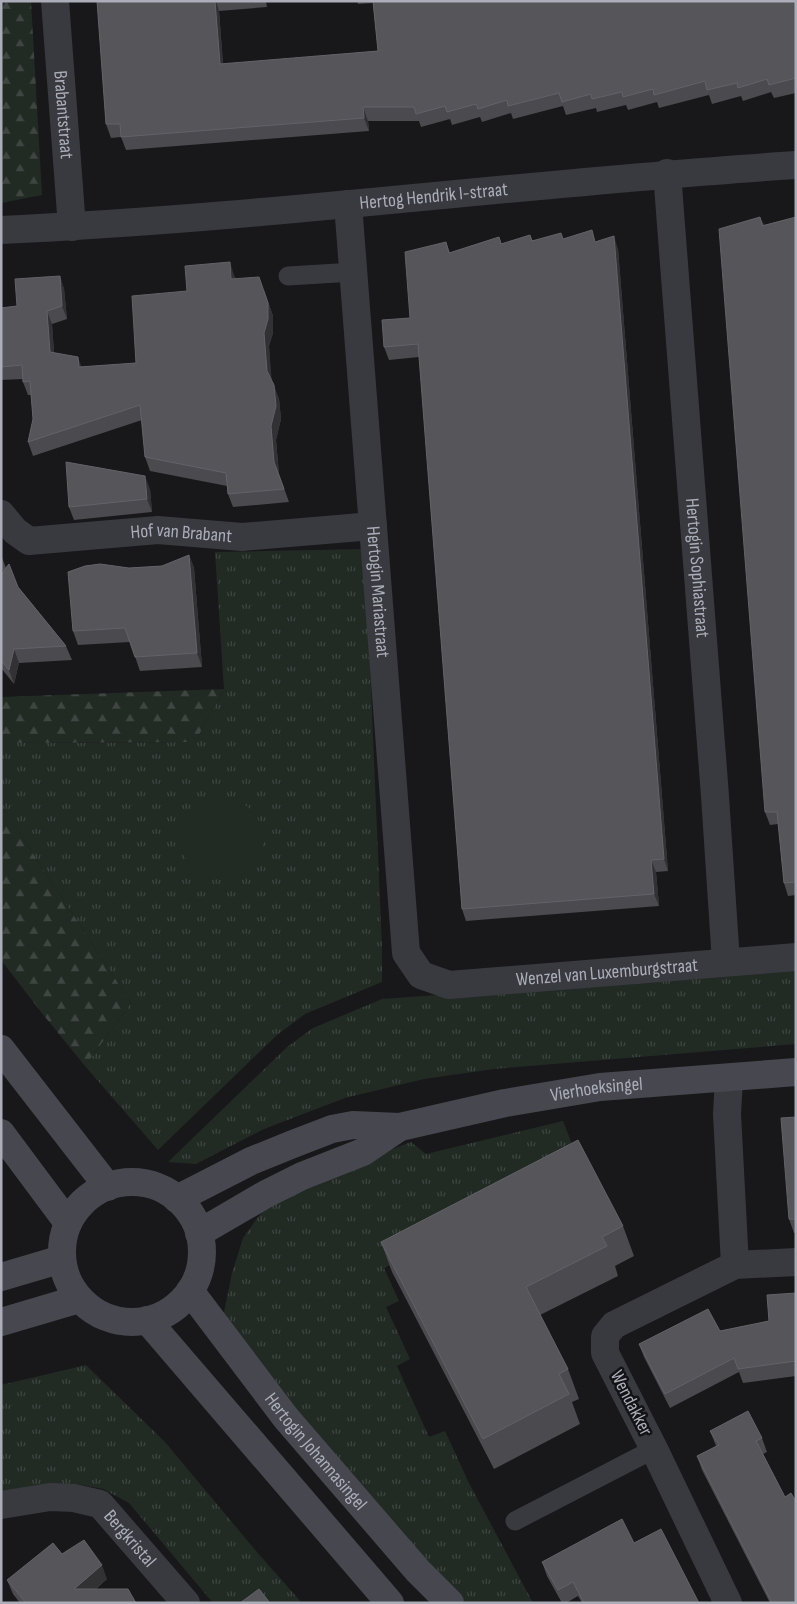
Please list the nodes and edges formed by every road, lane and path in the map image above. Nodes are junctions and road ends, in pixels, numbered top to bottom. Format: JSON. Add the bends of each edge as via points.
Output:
{"nodes":[{"id":1,"x":55,"y":1,"type":"edge"},
{"id":2,"x":796,"y":165,"type":"edge"},
{"id":3,"x":667,"y":173,"type":"junction"},
{"id":4,"x":348,"y":204,"type":"junction"},
{"id":5,"x":72,"y":227,"type":"junction"},
{"id":6,"x":1,"y":230,"type":"edge"},
{"id":7,"x":354,"y":272,"type":"junction"},
{"id":8,"x":288,"y":276,"type":"dead end"},
{"id":9,"x":1,"y":514,"type":"edge"},
{"id":10,"x":373,"y":526,"type":"junction"},
{"id":11,"x":796,"y":956,"type":"edge"},
{"id":12,"x":726,"y":962,"type":"junction"},
{"id":13,"x":421,"y":975,"type":"joint"},
{"id":14,"x":1,"y":1049,"type":"edge"},
{"id":15,"x":796,"y":1072,"type":"edge"},
{"id":16,"x":728,"y":1078,"type":"junction"},
{"id":17,"x":400,"y":1127,"type":"junction"},
{"id":18,"x":1,"y":1132,"type":"edge"},
{"id":19,"x":108,"y":1187,"type":"junction"},
{"id":20,"x":177,"y":1199,"type":"junction"},
{"id":21,"x":68,"y":1223,"type":"junction"},
{"id":22,"x":199,"y":1233,"type":"junction"},
{"id":23,"x":62,"y":1259,"type":"junction"},
{"id":24,"x":796,"y":1262,"type":"edge"},
{"id":25,"x":735,"y":1265,"type":"junction"},
{"id":26,"x":1,"y":1278,"type":"edge"},
{"id":27,"x":190,"y":1291,"type":"junction"},
{"id":28,"x":79,"y":1299,"type":"junction"},
{"id":29,"x":147,"y":1320,"type":"junction"},
{"id":30,"x":1,"y":1322,"type":"edge"},
{"id":31,"x":654,"y":1449,"type":"junction"},
{"id":32,"x":1,"y":1505,"type":"edge"},
{"id":33,"x":516,"y":1521,"type":"dead end"},
{"id":34,"x":186,"y":1603,"type":"edge"},
{"id":35,"x":390,"y":1603,"type":"edge"},
{"id":36,"x":450,"y":1603,"type":"edge"},
{"id":37,"x":728,"y":1603,"type":"edge"}],
"edges":[{"from":1,"to":5,"type":"street","name":"Brabantstraat"},
{"from":2,"to":3,"type":"street","name":"Hertog Hendrik I-straat"},
{"from":3,"to":4,"type":"street","name":"Hertog Hendrik I-straat"},
{"from":3,"to":12,"type":"street","name":"Hertogin Sophiastraat"},
{"from":4,"to":5,"type":"street","name":"Hertog Hendrik I-straat"},
{"from":4,"to":7,"type":"street","name":"Hertogin Mariastraat"},
{"from":5,"to":6,"type":"street"},
{"from":7,"to":8,"type":"lane"},
{"from":7,"to":10,"type":"street","name":"Hertogin Mariastraat"},
{"from":9,"to":10,"type":"street","name":"Hof van Brabant","via":[[15,531],[30,541],[158,530],[242,536]]},
{"from":10,"to":13,"type":"street","name":"Hertogin Mariastraat","via":[[406,952]]},
{"from":11,"to":12,"type":"street","name":"Wenzel van Luxemburgstraat"},
{"from":12,"to":13,"type":"street","name":"Wenzel van Luxemburgstraat","via":[[449,985]]},
{"from":14,"to":19,"type":"main road"},
{"from":15,"to":16,"type":"main road","name":"Vierhoeksingel"},
{"from":16,"to":17,"type":"main road","name":"Vierhoeksingel","via":[[600,1087],[505,1103]]},
{"from":16,"to":25,"type":"street"},
{"from":17,"to":20,"type":"main road","name":"Vierhoeksingel","via":[[353,1125],[332,1130],[251,1161]]},
{"from":17,"to":22,"type":"main road","name":"Vierhoeksingel","via":[[363,1152],[302,1176]]},
{"from":18,"to":21,"type":"main road"},
{"from":19,"to":20,"type":"main road","via":[[146,1184]]},
{"from":19,"to":21,"type":"main road","via":[[92,1195]]},
{"from":20,"to":22,"type":"main road"},
{"from":21,"to":23,"type":"main road","via":[[63,1237]]},
{"from":22,"to":27,"type":"main road","via":[[200,1265]]},
{"from":23,"to":26,"type":"main road"},
{"from":23,"to":28,"type":"main road","via":[[67,1280]]},
{"from":24,"to":25,"type":"street","name":"Wendakker"},
{"from":25,"to":31,"type":"street","name":"Wendakker","via":[[614,1325],[605,1336],[605,1353]]},
{"from":27,"to":29,"type":"main road","via":[[164,1315]]},
{"from":27,"to":36,"type":"main road","name":"Hertogin Johannasingel","via":[[286,1418],[418,1571]]},
{"from":28,"to":29,"type":"main road","via":[[110,1319],[128,1322]]},
{"from":28,"to":30,"type":"main road"},
{"from":29,"to":35,"type":"main road"},
{"from":31,"to":33,"type":"lane"},
{"from":31,"to":37,"type":"street","name":"Wendakker"},
{"from":32,"to":34,"type":"street","name":"Bergkristal","via":[[50,1497],[100,1504]]}]}
